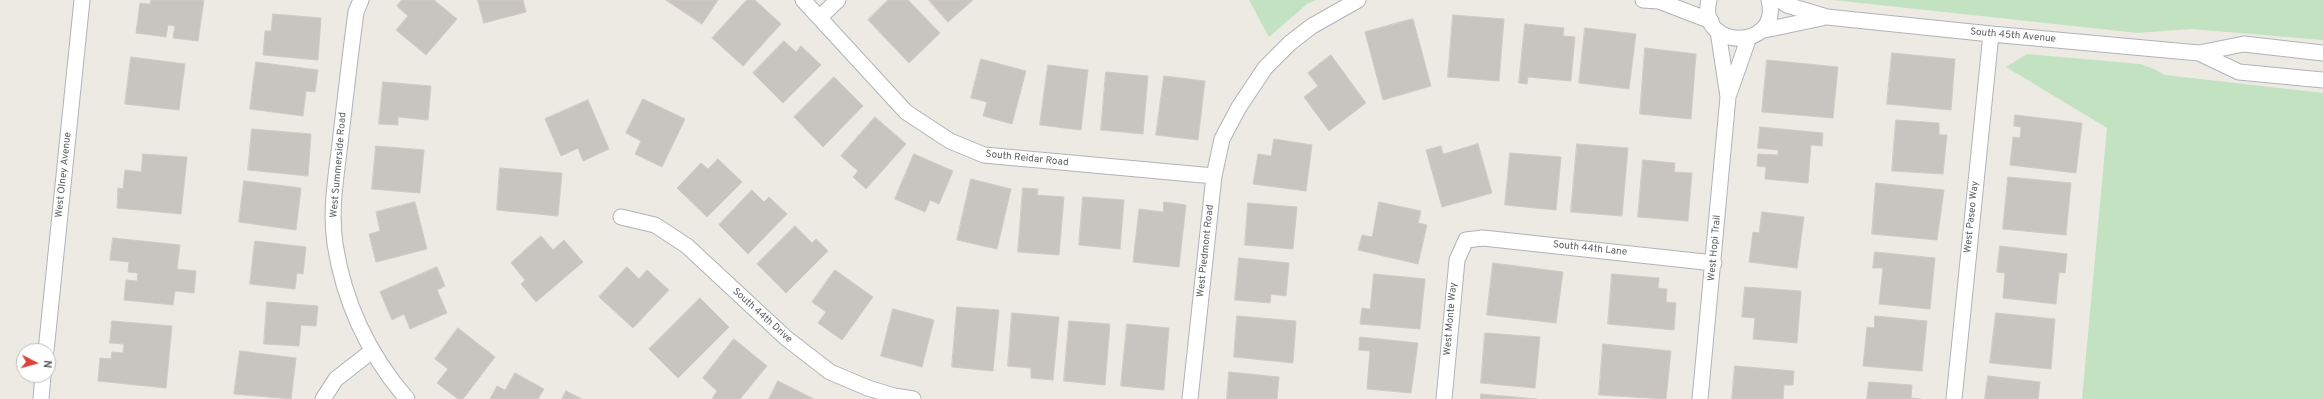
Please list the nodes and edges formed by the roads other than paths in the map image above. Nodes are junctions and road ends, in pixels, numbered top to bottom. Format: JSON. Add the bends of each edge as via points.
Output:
{"nodes":[{"id":1,"x":82,"y":0,"type":"edge"},
{"id":2,"x":361,"y":0,"type":"edge"},
{"id":3,"x":803,"y":0,"type":"edge"},
{"id":4,"x":838,"y":0,"type":"edge"},
{"id":5,"x":1358,"y":0,"type":"edge"},
{"id":6,"x":1643,"y":0,"type":"edge"},
{"id":7,"x":1709,"y":0,"type":"edge"},
{"id":8,"x":1770,"y":0,"type":"edge"},
{"id":9,"x":1779,"y":0,"type":"edge"},
{"id":10,"x":1661,"y":1,"type":"edge"},
{"id":11,"x":820,"y":17,"type":"junction"},
{"id":12,"x":1827,"y":18,"type":"junction"},
{"id":13,"x":1715,"y":26,"type":"junction"},
{"id":14,"x":1755,"y":34,"type":"junction"},
{"id":15,"x":1991,"y":34,"type":"junction"},
{"id":16,"x":2199,"y":53,"type":"junction"},
{"id":17,"x":2323,"y":53,"type":"edge"},
{"id":18,"x":2323,"y":80,"type":"edge"},
{"id":19,"x":1728,"y":97,"type":"junction"},
{"id":20,"x":1214,"y":176,"type":"junction"},
{"id":21,"x":621,"y":216,"type":"dead end"},
{"id":22,"x":1466,"y":240,"type":"joint"},
{"id":23,"x":1714,"y":263,"type":"junction"},
{"id":24,"x":47,"y":343,"type":"edge"},
{"id":25,"x":372,"y":351,"type":"junction"},
{"id":26,"x":42,"y":383,"type":"edge"},
{"id":27,"x":41,"y":399,"type":"edge"},
{"id":28,"x":323,"y":399,"type":"edge"},
{"id":29,"x":407,"y":399,"type":"edge"},
{"id":30,"x":913,"y":399,"type":"edge"},
{"id":31,"x":1190,"y":399,"type":"edge"},
{"id":32,"x":1444,"y":399,"type":"edge"},
{"id":33,"x":1700,"y":399,"type":"edge"},
{"id":34,"x":1954,"y":399,"type":"edge"}],
"edges":[{"from":1,"to":24,"type":"street","name":"West Olney Avenue"},
{"from":2,"to":25,"type":"street","name":"West Summerside Road","via":[[356,12],[351,48],[334,194],[334,217],[335,243],[344,284]]},
{"from":3,"to":11,"type":"street","name":"South Reidar Road"},
{"from":4,"to":11,"type":"street"},
{"from":5,"to":20,"type":"street","name":"West Piedmont Road","via":[[1312,26],[1265,68],[1239,107],[1222,139]]},
{"from":6,"to":10,"type":"street"},
{"from":7,"to":13,"type":"street","name":"West Hopi Trail","via":[[1708,9]]},
{"from":8,"to":14,"type":"street","name":"West Hopi Trail","via":[[1769,19]]},
{"from":9,"to":12,"type":"street","name":"South 45th Avenue"},
{"from":10,"to":13,"type":"street"},
{"from":11,"to":20,"type":"street","name":"South Reidar Road","via":[[906,112],[950,140],[984,156]]},
{"from":12,"to":14,"type":"street","name":"South 45th Avenue","via":[[1786,24]]},
{"from":12,"to":15,"type":"street","name":"South 45th Avenue"},
{"from":13,"to":14,"type":"street","via":[[1733,39]]},
{"from":13,"to":19,"type":"street","name":"West Hopi Trail"},
{"from":14,"to":19,"type":"street","name":"West Hopi Trail"},
{"from":15,"to":16,"type":"street","name":"South 45th Avenue"},
{"from":15,"to":34,"type":"street","name":"West Paseo Way"},
{"from":16,"to":17,"type":"street","name":"South 45th Avenue","via":[[2244,44]]},
{"from":16,"to":18,"type":"street","name":"South 45th Avenue","via":[[2239,72]]},
{"from":19,"to":23,"type":"street","name":"West Hopi Trail"},
{"from":20,"to":31,"type":"street","name":"West Piedmont Road"},
{"from":21,"to":30,"type":"street","name":"South 44th Drive","via":[[655,225],[686,246],[786,338],[830,372],[868,388]]},
{"from":22,"to":23,"type":"street","name":"South 44th Lane","via":[[1483,238]]},
{"from":22,"to":32,"type":"street","name":"West Monte Way","via":[[1457,260]]},
{"from":23,"to":33,"type":"street","name":"West Hopi Trail"},
{"from":25,"to":28,"type":"street","via":[[336,379]]},
{"from":25,"to":29,"type":"street","name":"West Summerside Road","via":[[391,381]]},
{"from":26,"to":27,"type":"street"}]}
